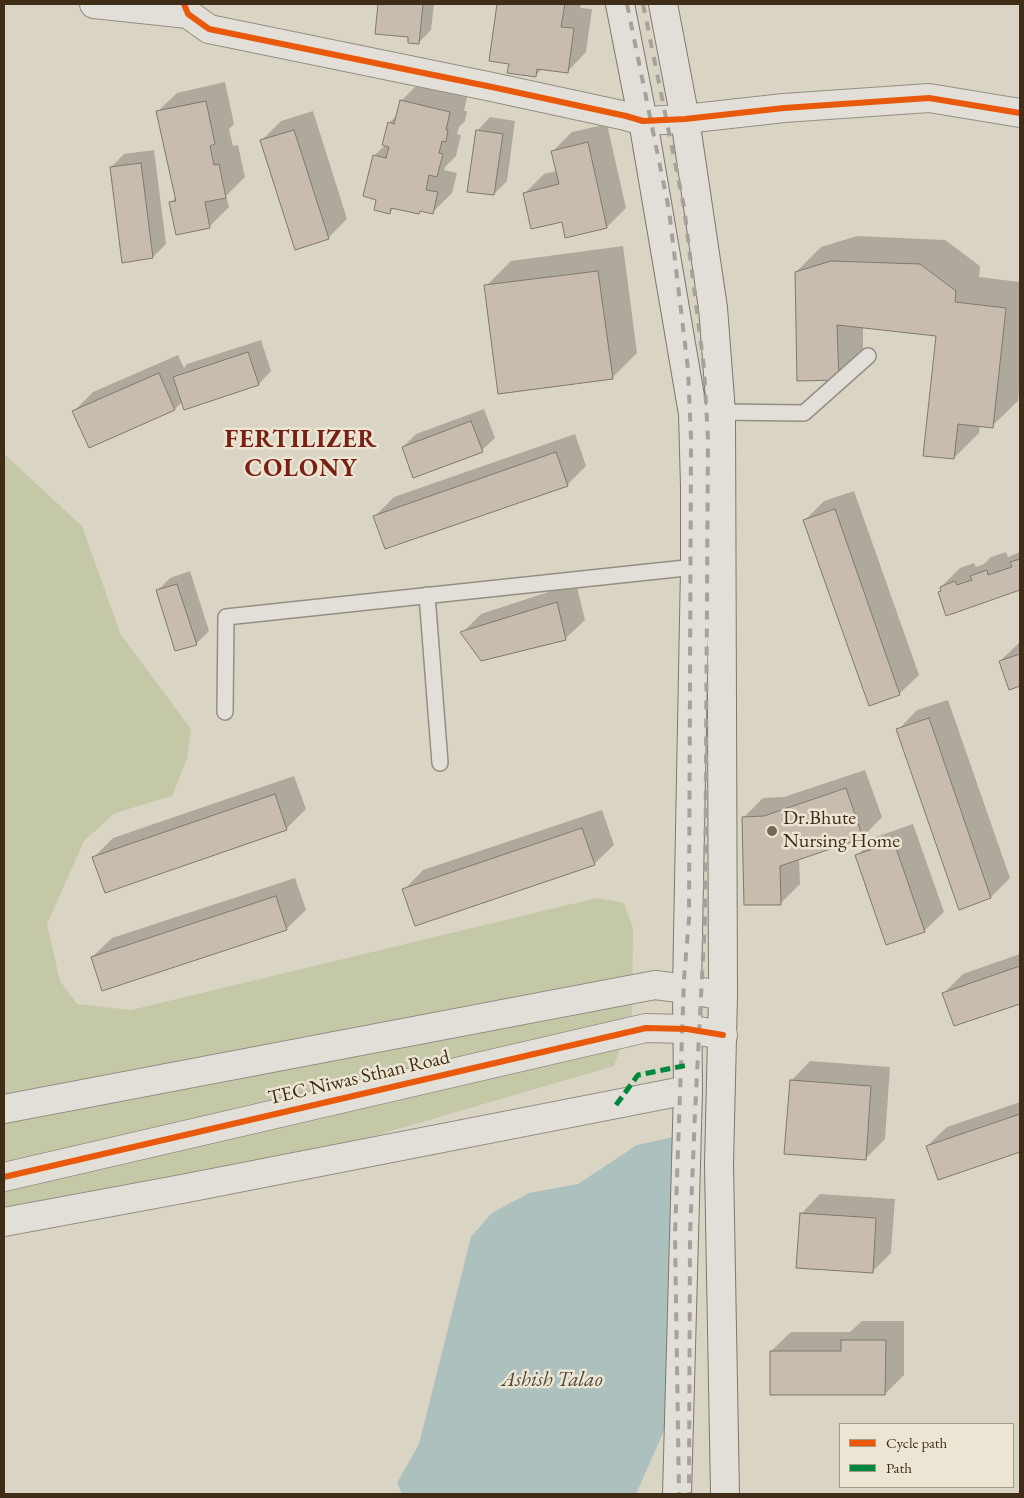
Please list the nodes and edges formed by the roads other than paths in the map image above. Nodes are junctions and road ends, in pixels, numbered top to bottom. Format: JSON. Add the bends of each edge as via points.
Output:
{"nodes":[{"id":1,"x":94,"y":4,"type":"edge"},
{"id":2,"x":620,"y":4,"type":"edge"},
{"id":3,"x":663,"y":4,"type":"edge"},
{"id":4,"x":186,"y":9,"type":"edge"},
{"id":5,"x":1020,"y":112,"type":"edge"},
{"id":6,"x":685,"y":120,"type":"junction"},
{"id":7,"x":643,"y":121,"type":"junction"},
{"id":8,"x":713,"y":308,"type":"junction"},
{"id":9,"x":676,"y":311,"type":"junction"},
{"id":10,"x":868,"y":356,"type":"dead end"},
{"id":11,"x":722,"y":412,"type":"junction"},
{"id":12,"x":693,"y":414,"type":"junction"},
{"id":13,"x":696,"y":486,"type":"junction"},
{"id":14,"x":722,"y":486,"type":"junction"},
{"id":15,"x":695,"y":567,"type":"junction"},
{"id":16,"x":427,"y":595,"type":"junction"},
{"id":17,"x":722,"y":601,"type":"junction"},
{"id":18,"x":695,"y":602,"type":"junction"},
{"id":19,"x":225,"y":712,"type":"dead end"},
{"id":20,"x":440,"y":763,"type":"dead end"},
{"id":21,"x":687,"y":989,"type":"junction"},
{"id":22,"x":723,"y":996,"type":"junction"},
{"id":23,"x":687,"y":1029,"type":"junction"},
{"id":24,"x":723,"y":1036,"type":"junction"},
{"id":25,"x":688,"y":1090,"type":"junction"},
{"id":26,"x":4,"y":1109,"type":"edge"},
{"id":27,"x":4,"y":1177,"type":"edge"},
{"id":28,"x":4,"y":1222,"type":"edge"},
{"id":29,"x":682,"y":1329,"type":"junction"},
{"id":30,"x":722,"y":1330,"type":"junction"},
{"id":31,"x":677,"y":1494,"type":"edge"},
{"id":32,"x":725,"y":1494,"type":"edge"}],
"edges":[{"from":1,"to":4,"type":"main road"},
{"from":2,"to":7,"type":"main road"},
{"from":3,"to":6,"type":"main road"},
{"from":4,"to":7,"type":"main road","via":[[208,29]]},
{"from":5,"to":6,"type":"main road","via":[[929,98],[784,108]]},
{"from":6,"to":7,"type":"main road"},
{"from":6,"to":8,"type":"main road"},
{"from":7,"to":9,"type":"main road"},
{"from":8,"to":9,"type":"main road"},
{"from":8,"to":11,"type":"main road"},
{"from":9,"to":12,"type":"main road"},
{"from":10,"to":11,"type":"lane","via":[[804,413]]},
{"from":11,"to":12,"type":"lane"},
{"from":11,"to":14,"type":"main road"},
{"from":12,"to":13,"type":"main road"},
{"from":13,"to":14,"type":"main road"},
{"from":13,"to":15,"type":"main road"},
{"from":14,"to":17,"type":"main road"},
{"from":15,"to":16,"type":"lane"},
{"from":15,"to":18,"type":"main road"},
{"from":16,"to":19,"type":"lane","via":[[226,617]]},
{"from":16,"to":20,"type":"lane"},
{"from":17,"to":18,"type":"main road"},
{"from":17,"to":22,"type":"main road"},
{"from":18,"to":21,"type":"main road"},
{"from":21,"to":22,"type":"main road"},
{"from":21,"to":23,"type":"main road"},
{"from":21,"to":26,"type":"main road","via":[[655,985]]},
{"from":22,"to":24,"type":"main road"},
{"from":23,"to":24,"type":"main road","name":"TEC Niwas Sthan Road"},
{"from":23,"to":25,"type":"main road"},
{"from":23,"to":27,"type":"main road","name":"TEC Niwas Sthan Road","via":[[646,1028]]},
{"from":24,"to":30,"type":"main road","via":[[719,1164]]},
{"from":25,"to":28,"type":"main road"},
{"from":25,"to":29,"type":"main road"},
{"from":29,"to":30,"type":"main road"},
{"from":29,"to":31,"type":"main road"},
{"from":30,"to":32,"type":"main road"}]}
